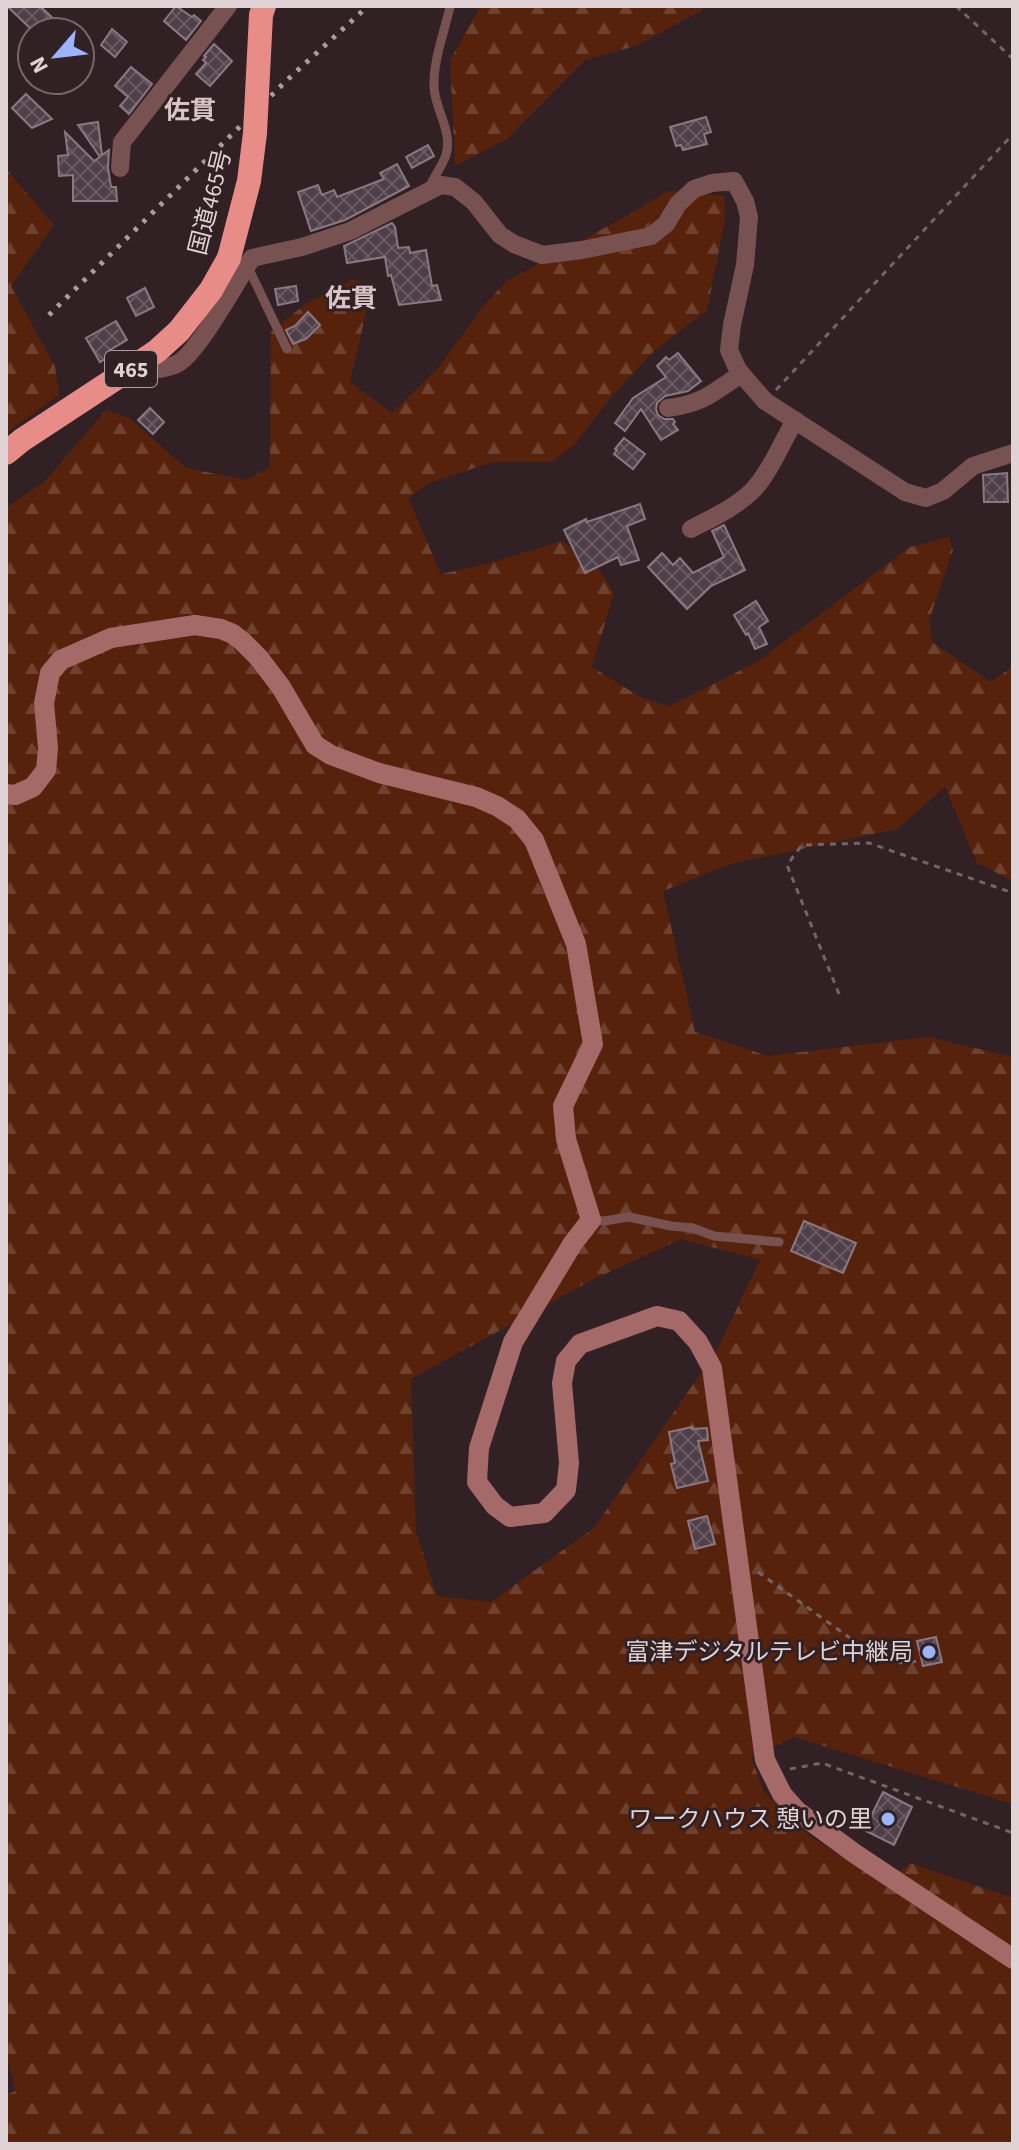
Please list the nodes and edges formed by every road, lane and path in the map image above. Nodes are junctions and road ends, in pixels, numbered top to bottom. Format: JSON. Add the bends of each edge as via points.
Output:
{"nodes":[{"id":1,"x":228,"y":6,"type":"edge"},
{"id":2,"x":264,"y":6,"type":"edge"},
{"id":3,"x":956,"y":6,"type":"edge"},
{"id":4,"x":450,"y":7,"type":"edge"},
{"id":5,"x":1013,"y":59,"type":"edge"},
{"id":6,"x":1013,"y":134,"type":"edge"},
{"id":7,"x":120,"y":168,"type":"dead end"},
{"id":8,"x":428,"y":192,"type":"junction"},
{"id":9,"x":238,"y":262,"type":"junction"},
{"id":10,"x":287,"y":349,"type":"dead end"},
{"id":11,"x":741,"y":374,"type":"junction"},
{"id":12,"x":765,"y":401,"type":"junction"},
{"id":13,"x":668,"y":408,"type":"dead end"},
{"id":14,"x":795,"y":420,"type":"junction"},
{"id":15,"x":6,"y":453,"type":"edge"},
{"id":16,"x":1013,"y":453,"type":"edge"},
{"id":17,"x":691,"y":529,"type":"dead end"},
{"id":18,"x":6,"y":794,"type":"edge"},
{"id":19,"x":1013,"y":893,"type":"edge"},
{"id":20,"x":839,"y":994,"type":"dead end"},
{"id":21,"x":591,"y":1220,"type":"junction"},
{"id":22,"x":779,"y":1242,"type":"dead end"},
{"id":23,"x":738,"y":1559,"type":"junction"},
{"id":24,"x":917,"y":1661,"type":"dead end"},
{"id":25,"x":770,"y":1772,"type":"junction"},
{"id":26,"x":1013,"y":1833,"type":"edge"},
{"id":27,"x":1013,"y":1959,"type":"edge"}],
"edges":[{"from":1,"to":7,"type":"street","via":[[122,142]]},
{"from":2,"to":9,"type":"highway","name":"国道465号","number":"465","bridge":true},
{"from":3,"to":5,"type":"path"},
{"from":4,"to":8,"type":"lane","via":[[434,91],[445,127],[446,154]]},
{"from":6,"to":12,"type":"path"},
{"from":8,"to":9,"type":"street","via":[[350,231]]},
{"from":8,"to":11,"type":"street","via":[[441,185],[455,187],[500,235],[542,255],[651,236],[694,189],[734,181],[749,217],[729,350]]},
{"from":9,"to":10,"type":"lane"},
{"from":9,"to":15,"type":"highway","name":"国道465号","number":"465","via":[[157,351]]},
{"from":11,"to":12,"type":"street"},
{"from":11,"to":13,"type":"street","via":[[698,402]]},
{"from":12,"to":14,"type":"street"},
{"from":14,"to":16,"type":"street","via":[[905,492],[926,498],[973,466]]},
{"from":14,"to":17,"type":"street","via":[[751,492]]},
{"from":18,"to":21,"type":"street","via":[[33,787],[46,770],[44,703],[50,673],[61,660],[111,638],[195,625],[221,629],[243,642],[281,687],[315,745],[331,755],[476,797],[517,819],[534,840],[576,944],[593,1044],[563,1106],[566,1139]]},
{"from":19,"to":20,"type":"path","via":[[869,843],[802,845],[787,865]]},
{"from":21,"to":22,"type":"lane","via":[[629,1217],[714,1236]]},
{"from":21,"to":23,"type":"street","via":[[513,1342],[479,1448],[477,1482],[510,1517],[544,1513],[566,1490],[566,1361],[580,1344],[657,1316],[679,1321],[712,1368]]},
{"from":23,"to":24,"type":"path","via":[[871,1653],[889,1662]]},
{"from":23,"to":25,"type":"street"},
{"from":25,"to":26,"type":"path","via":[[822,1763]]},
{"from":25,"to":27,"type":"street","via":[[797,1811]]}]}
